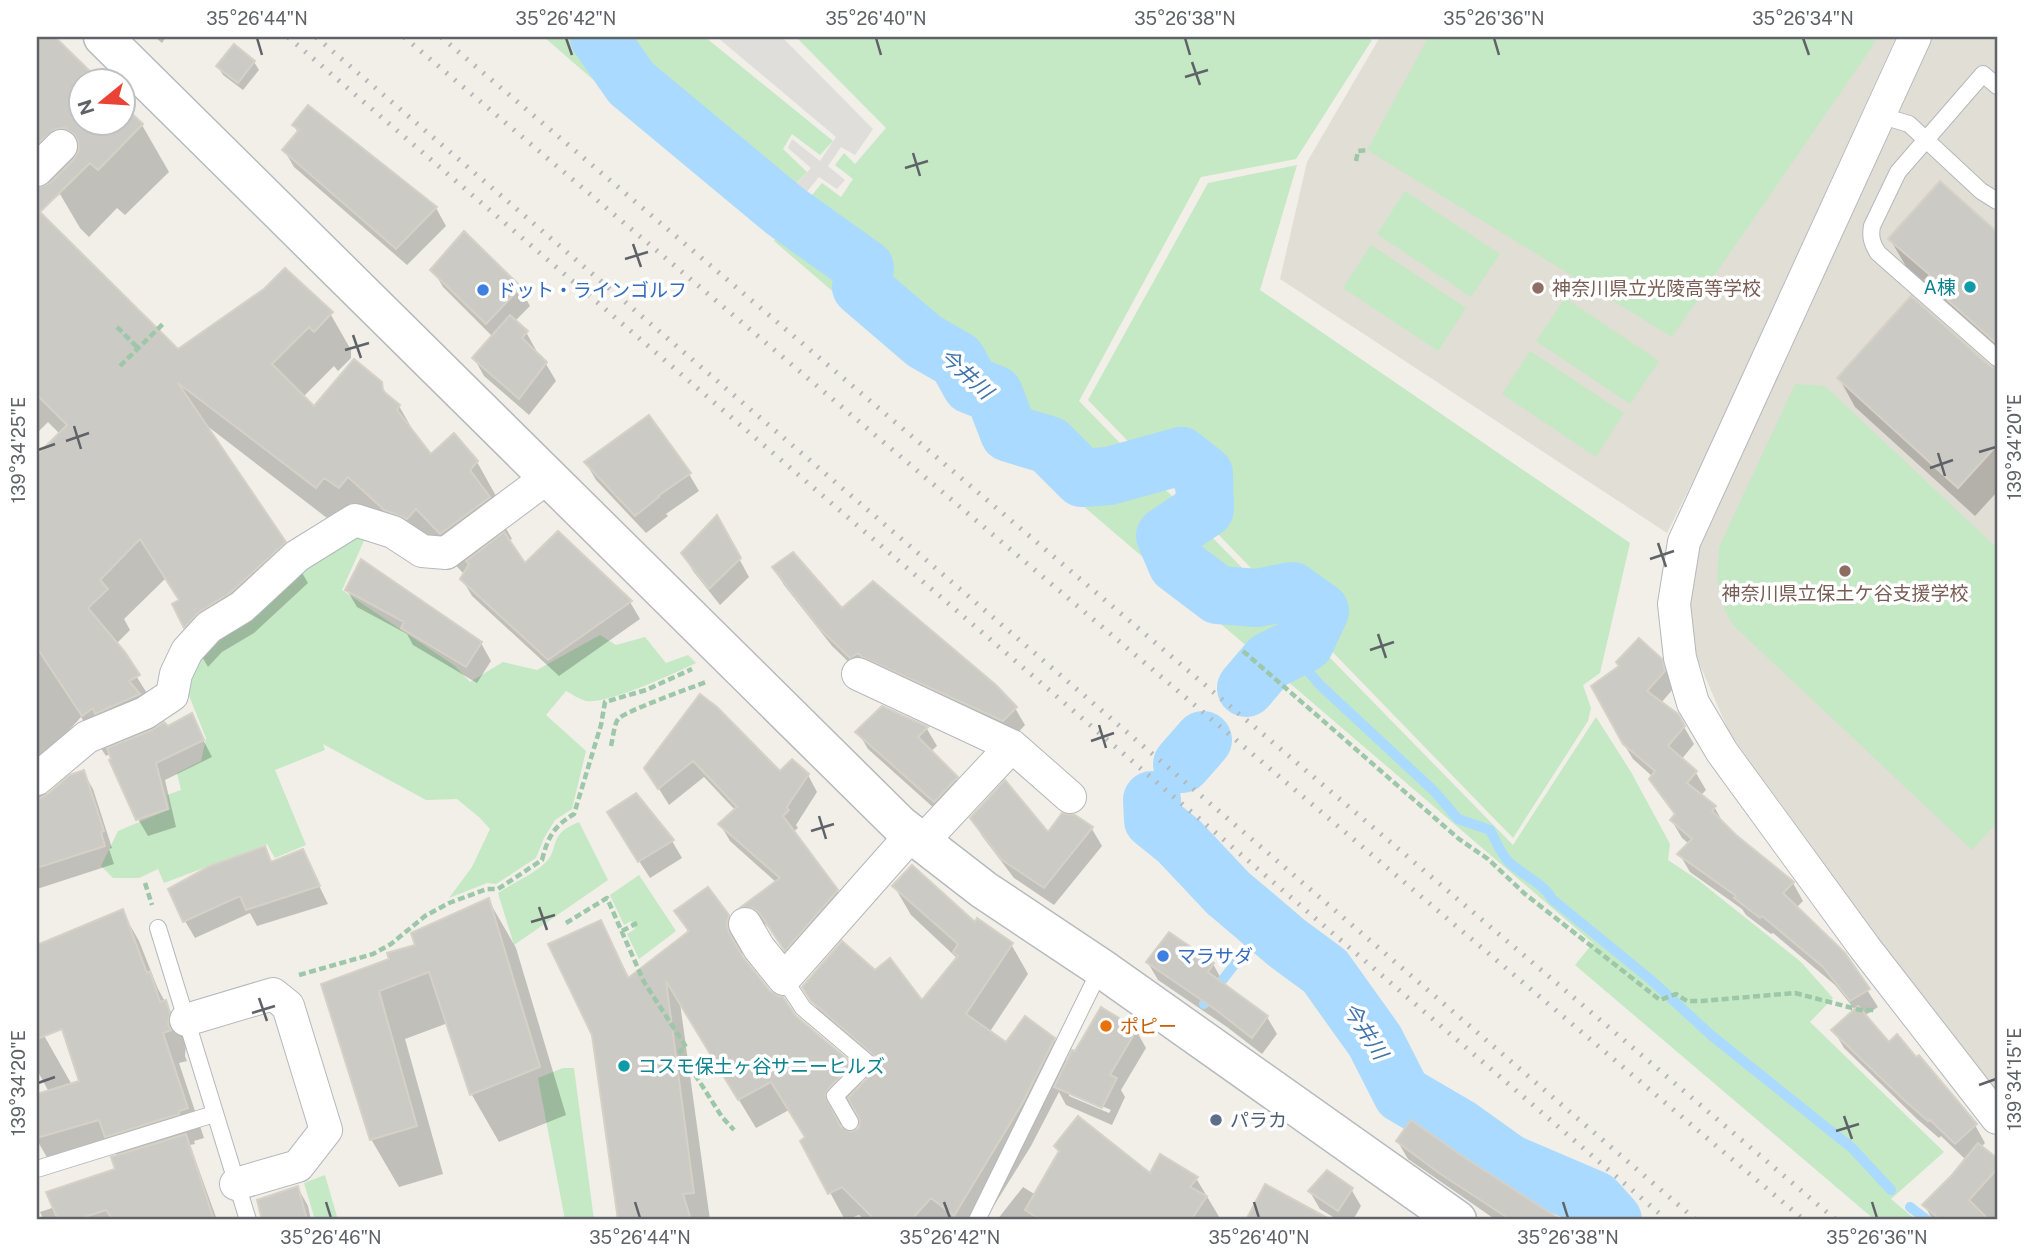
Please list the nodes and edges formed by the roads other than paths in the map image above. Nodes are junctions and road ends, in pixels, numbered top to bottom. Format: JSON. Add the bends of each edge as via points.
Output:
{"nodes":[{"id":1,"x":103,"y":37,"type":"edge"},
{"id":2,"x":1915,"y":37,"type":"edge"},
{"id":3,"x":1997,"y":86,"type":"edge"},
{"id":4,"x":1879,"y":115,"type":"junction"},
{"id":5,"x":1926,"y":139,"type":"junction"},
{"id":6,"x":61,"y":146,"type":"dead end"},
{"id":7,"x":37,"y":170,"type":"edge"},
{"id":8,"x":1997,"y":201,"type":"edge"},
{"id":9,"x":1997,"y":358,"type":"edge"},
{"id":10,"x":548,"y":477,"type":"junction"},
{"id":11,"x":859,"y":674,"type":"dead end"},
{"id":12,"x":1012,"y":746,"type":"junction"},
{"id":13,"x":37,"y":779,"type":"edge"},
{"id":14,"x":1070,"y":797,"type":"dead end"},
{"id":15,"x":917,"y":838,"type":"junction"},
{"id":16,"x":745,"y":924,"type":"dead end"},
{"id":17,"x":158,"y":928,"type":"dead end"},
{"id":18,"x":1101,"y":968,"type":"junction"},
{"id":19,"x":784,"y":979,"type":"junction"},
{"id":20,"x":186,"y":1020,"type":"junction"},
{"id":21,"x":214,"y":1114,"type":"junction"},
{"id":22,"x":1997,"y":1118,"type":"edge"},
{"id":23,"x":850,"y":1122,"type":"dead end"},
{"id":24,"x":37,"y":1169,"type":"edge"},
{"id":25,"x":236,"y":1184,"type":"junction"},
{"id":26,"x":248,"y":1220,"type":"edge"},
{"id":27,"x":977,"y":1220,"type":"edge"},
{"id":28,"x":1457,"y":1220,"type":"edge"}],
"edges":[{"from":1,"to":10,"type":"street"},
{"from":2,"to":4,"type":"street"},
{"from":3,"to":5,"type":"lane","via":[[1983,74]]},
{"from":4,"to":5,"type":"lane","via":[[1909,124]]},
{"from":4,"to":22,"type":"street","via":[[1684,542],[1674,604],[1680,658],[1693,703],[1716,742]]},
{"from":5,"to":8,"type":"lane"},
{"from":5,"to":9,"type":"lane","via":[[1898,172],[1872,226],[1871,240],[1878,253]]},
{"from":6,"to":7,"type":"street"},
{"from":10,"to":13,"type":"street","via":[[446,553],[422,551],[393,532],[355,520],[297,556],[242,607],[209,627],[187,651],[172,695],[145,713],[87,737]]},
{"from":10,"to":15,"type":"street","via":[[717,667]]},
{"from":11,"to":12,"type":"street"},
{"from":12,"to":14,"type":"street"},
{"from":12,"to":15,"type":"street"},
{"from":15,"to":18,"type":"street","via":[[985,891]]},
{"from":15,"to":19,"type":"street"},
{"from":16,"to":19,"type":"street"},
{"from":17,"to":20,"type":"lane"},
{"from":18,"to":27,"type":"lane"},
{"from":18,"to":28,"type":"street"},
{"from":19,"to":23,"type":"lane","via":[[803,1008],[867,1063],[835,1096]]},
{"from":20,"to":21,"type":"lane"},
{"from":20,"to":25,"type":"street","via":[[273,994],[288,1006],[326,1130],[298,1166]]},
{"from":21,"to":24,"type":"lane"},
{"from":21,"to":25,"type":"lane"},
{"from":25,"to":26,"type":"lane"}]}
